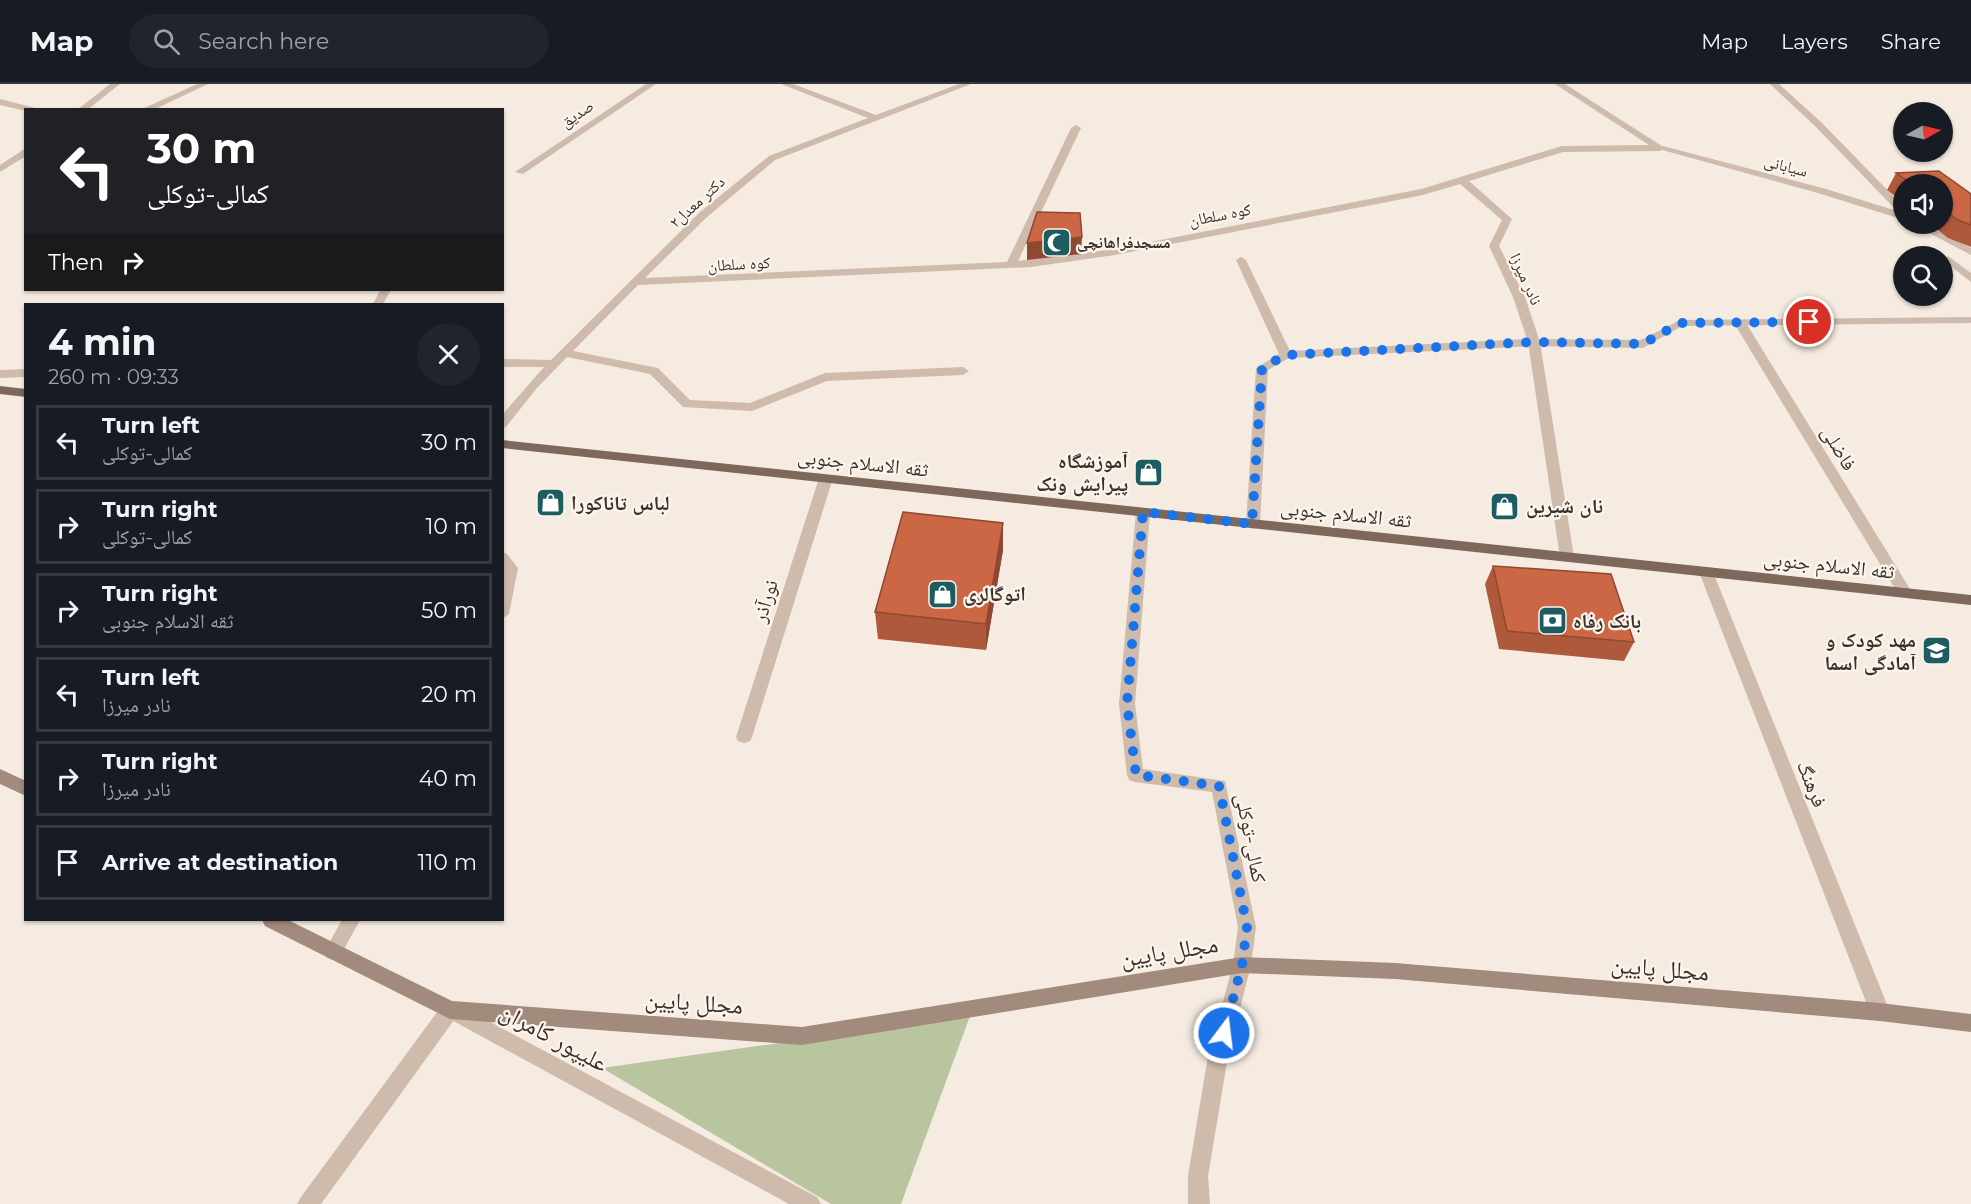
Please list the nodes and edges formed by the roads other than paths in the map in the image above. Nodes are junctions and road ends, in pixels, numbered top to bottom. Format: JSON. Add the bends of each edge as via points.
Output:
{"nodes":[{"id":1,"x":116,"y":84,"type":"edge"},
{"id":2,"x":204,"y":84,"type":"edge"},
{"id":3,"x":652,"y":84,"type":"edge"},
{"id":4,"x":785,"y":84,"type":"edge"},
{"id":5,"x":967,"y":84,"type":"edge"},
{"id":6,"x":1558,"y":84,"type":"edge"},
{"id":7,"x":1774,"y":84,"type":"edge"},
{"id":8,"x":0,"y":102,"type":"edge"},
{"id":9,"x":24,"y":108,"type":"edge"},
{"id":10,"x":84,"y":108,"type":"edge"},
{"id":11,"x":149,"y":108,"type":"edge"},
{"id":12,"x":875,"y":118,"type":"junction"},
{"id":13,"x":1076,"y":128,"type":"dead end"},
{"id":14,"x":1660,"y":148,"type":"junction"},
{"id":15,"x":24,"y":152,"type":"edge"},
{"id":16,"x":0,"y":169,"type":"edge"},
{"id":17,"x":520,"y":172,"type":"dead end"},
{"id":18,"x":1462,"y":180,"type":"junction"},
{"id":19,"x":1893,"y":203,"type":"edge"},
{"id":20,"x":1893,"y":212,"type":"edge"},
{"id":21,"x":1936,"y":234,"type":"edge"},
{"id":22,"x":1971,"y":252,"type":"edge"},
{"id":23,"x":1241,"y":260,"type":"dead end"},
{"id":24,"x":1953,"y":263,"type":"edge"},
{"id":25,"x":1011,"y":265,"type":"junction"},
{"id":26,"x":1971,"y":279,"type":"edge"},
{"id":27,"x":635,"y":282,"type":"junction"},
{"id":28,"x":1971,"y":320,"type":"edge"},
{"id":29,"x":1740,"y":323,"type":"junction"},
{"id":30,"x":1534,"y":342,"type":"junction"},
{"id":31,"x":564,"y":353,"type":"junction"},
{"id":32,"x":1286,"y":355,"type":"junction"},
{"id":33,"x":504,"y":363,"type":"edge"},
{"id":34,"x":554,"y":364,"type":"junction"},
{"id":35,"x":963,"y":371,"type":"dead end"},
{"id":36,"x":24,"y":373,"type":"edge"},
{"id":37,"x":0,"y":374,"type":"edge"},
{"id":38,"x":0,"y":390,"type":"edge"},
{"id":39,"x":24,"y":393,"type":"edge"},
{"id":40,"x":504,"y":421,"type":"edge"},
{"id":41,"x":504,"y":444,"type":"edge"},
{"id":42,"x":826,"y":478,"type":"junction"},
{"id":43,"x":1143,"y":512,"type":"junction"},
{"id":44,"x":1252,"y":524,"type":"junction"},
{"id":45,"x":1567,"y":557,"type":"junction"},
{"id":46,"x":504,"y":559,"type":"edge"},
{"id":47,"x":1706,"y":572,"type":"junction"},
{"id":48,"x":1905,"y":593,"type":"junction"},
{"id":49,"x":1971,"y":600,"type":"edge"},
{"id":50,"x":504,"y":604,"type":"edge"},
{"id":51,"x":744,"y":737,"type":"dead end"},
{"id":52,"x":0,"y":776,"type":"edge"},
{"id":53,"x":24,"y":788,"type":"edge"},
{"id":54,"x":273,"y":921,"type":"edge"},
{"id":55,"x":350,"y":921,"type":"edge"},
{"id":56,"x":333,"y":952,"type":"junction"},
{"id":57,"x":1242,"y":965,"type":"junction"},
{"id":58,"x":450,"y":1010,"type":"junction"},
{"id":59,"x":1880,"y":1012,"type":"junction"},
{"id":60,"x":1971,"y":1023,"type":"edge"},
{"id":61,"x":308,"y":1204,"type":"edge"},
{"id":62,"x":810,"y":1204,"type":"edge"},
{"id":63,"x":1199,"y":1204,"type":"edge"}],
"edges":[{"from":1,"to":10,"type":"street"},
{"from":2,"to":11,"type":"street"},
{"from":3,"to":17,"type":"street","name":"صدیق"},
{"from":4,"to":12,"type":"street"},
{"from":5,"to":12,"type":"street","name":"دکتر معدل۲"},
{"from":6,"to":14,"type":"street"},
{"from":7,"to":19,"type":"street"},
{"from":8,"to":9,"type":"street"},
{"from":12,"to":27,"type":"street","name":"دکتر معدل۲","via":[[772,158],[703,214]]},
{"from":13,"to":25,"type":"street"},
{"from":14,"to":18,"type":"street","name":"کوه سلطان","via":[[1562,149]]},
{"from":14,"to":20,"type":"street","name":"سیابانی"},
{"from":15,"to":16,"type":"street"},
{"from":18,"to":25,"type":"street","name":"کوه سلطان","via":[[1423,192],[1115,252]]},
{"from":18,"to":30,"type":"street","name":"نادر میرزا","via":[[1507,219],[1494,246],[1519,297]]},
{"from":21,"to":22,"type":"street"},
{"from":23,"to":32,"type":"street"},
{"from":24,"to":26,"type":"street"},
{"from":25,"to":27,"type":"street","name":"کوه سلطان"},
{"from":27,"to":31,"type":"street","name":"دکتر معدل۲"},
{"from":28,"to":29,"type":"street"},
{"from":29,"to":30,"type":"street","via":[[1680,323],[1643,344]]},
{"from":29,"to":48,"type":"street","name":"فاضلی"},
{"from":30,"to":32,"type":"street"},
{"from":30,"to":45,"type":"street"},
{"from":31,"to":34,"type":"street","name":"دکتر معدل۲"},
{"from":31,"to":35,"type":"street","via":[[654,371],[687,404],[752,407],[825,377]]},
{"from":32,"to":44,"type":"street","via":[[1262,368]]},
{"from":33,"to":34,"type":"street"},
{"from":34,"to":40,"type":"street","name":"دکتر معدل۲"},
{"from":36,"to":37,"type":"street"},
{"from":38,"to":39,"type":"main road"},
{"from":41,"to":42,"type":"main road","name":"ثقه الاسلام جنوبی"},
{"from":42,"to":43,"type":"main road","name":"ثقه الاسلام جنوبی"},
{"from":42,"to":51,"type":"street","name":"نورآذر"},
{"from":43,"to":44,"type":"main road","name":"ثقه الاسلام جنوبی"},
{"from":43,"to":57,"type":"street","name":"کمالی-توکلی","via":[[1127,704],[1136,775],[1219,786],[1247,927]]},
{"from":44,"to":45,"type":"main road","name":"ثقه الاسلام جنوبی"},
{"from":45,"to":47,"type":"main road","name":"ثقه الاسلام جنوبی"},
{"from":46,"to":50,"type":"street","via":[[511,568]]},
{"from":47,"to":48,"type":"main road","name":"ثقه الاسلام جنوبی"},
{"from":47,"to":59,"type":"street","name":"فرهنگ"},
{"from":48,"to":49,"type":"main road","name":"ثقه الاسلام جنوبی"},
{"from":52,"to":53,"type":"street"},
{"from":54,"to":56,"type":"street","name":"علیپور کامران"},
{"from":55,"to":56,"type":"street"},
{"from":56,"to":58,"type":"street","name":"علیپور کامران"},
{"from":57,"to":58,"type":"street","name":"مجلل پایین","via":[[802,1036]]},
{"from":57,"to":59,"type":"street","name":"مجلل پایین","via":[[1395,971]]},
{"from":57,"to":63,"type":"street","name":"کمالی-توکلی","via":[[1218,1056],[1198,1176]]},
{"from":58,"to":61,"type":"street"},
{"from":58,"to":62,"type":"street","name":"علیپور کامران"},
{"from":59,"to":60,"type":"street","name":"مجلل پایین"}]}
